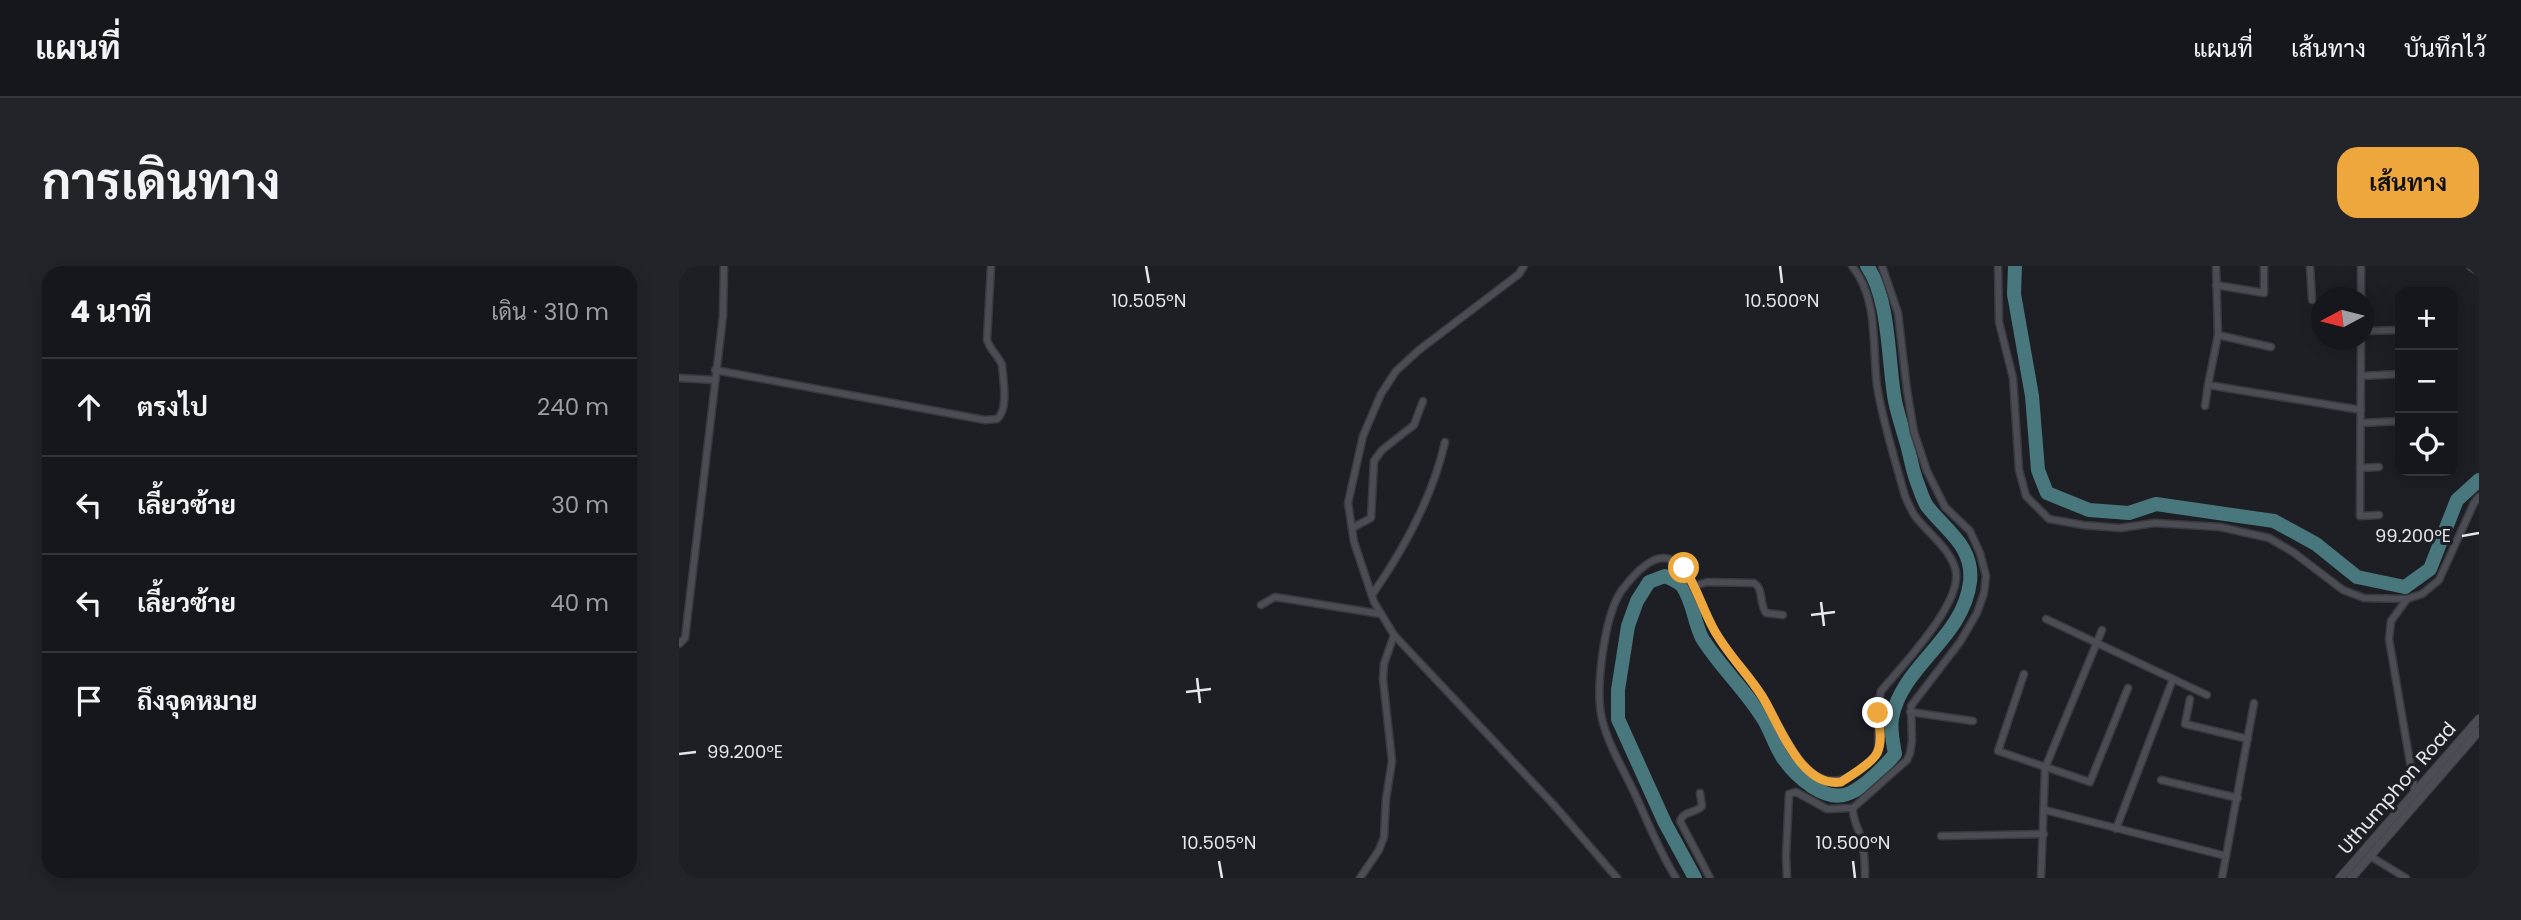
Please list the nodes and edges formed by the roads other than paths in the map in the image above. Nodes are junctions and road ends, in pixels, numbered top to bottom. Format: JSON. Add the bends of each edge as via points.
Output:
{"nodes":[{"id":1,"x":724,"y":266,"type":"edge"},
{"id":2,"x":991,"y":266,"type":"edge"},
{"id":3,"x":1524,"y":266,"type":"edge"},
{"id":4,"x":1851,"y":266,"type":"edge"},
{"id":5,"x":1882,"y":266,"type":"edge"},
{"id":6,"x":1999,"y":266,"type":"edge"},
{"id":7,"x":2216,"y":266,"type":"edge"},
{"id":8,"x":2264,"y":266,"type":"edge"},
{"id":9,"x":2310,"y":266,"type":"edge"},
{"id":10,"x":2471,"y":266,"type":"edge"},
{"id":11,"x":2361,"y":267,"type":"edge"},
{"id":12,"x":2479,"y":271,"type":"edge"},
{"id":13,"x":2216,"y":285,"type":"junction"},
{"id":14,"x":2311,"y":287,"type":"edge"},
{"id":15,"x":2361,"y":287,"type":"edge"},
{"id":16,"x":2395,"y":330,"type":"edge"},
{"id":17,"x":2374,"y":331,"type":"edge"},
{"id":18,"x":2218,"y":335,"type":"junction"},
{"id":19,"x":2271,"y":348,"type":"dead end"},
{"id":20,"x":2361,"y":350,"type":"edge"},
{"id":21,"x":715,"y":370,"type":"junction"},
{"id":22,"x":2395,"y":374,"type":"edge"},
{"id":23,"x":2361,"y":376,"type":"junction"},
{"id":24,"x":679,"y":378,"type":"edge"},
{"id":25,"x":714,"y":380,"type":"junction"},
{"id":26,"x":2209,"y":385,"type":"junction"},
{"id":27,"x":1423,"y":401,"type":"dead end"},
{"id":28,"x":2205,"y":407,"type":"dead end"},
{"id":29,"x":2361,"y":410,"type":"junction"},
{"id":30,"x":2395,"y":421,"type":"edge"},
{"id":31,"x":2361,"y":422,"type":"junction"},
{"id":32,"x":1445,"y":442,"type":"dead end"},
{"id":33,"x":2379,"y":467,"type":"dead end"},
{"id":34,"x":2360,"y":468,"type":"junction"},
{"id":35,"x":2479,"y":497,"type":"edge"},
{"id":36,"x":2379,"y":515,"type":"dead end"},
{"id":37,"x":1352,"y":528,"type":"junction"},
{"id":38,"x":1694,"y":586,"type":"junction"},
{"id":39,"x":1372,"y":595,"type":"junction"},
{"id":40,"x":2407,"y":600,"type":"junction"},
{"id":41,"x":1261,"y":605,"type":"dead end"},
{"id":42,"x":1381,"y":614,"type":"junction"},
{"id":43,"x":1783,"y":615,"type":"dead end"},
{"id":44,"x":2046,"y":619,"type":"dead end"},
{"id":45,"x":2102,"y":630,"type":"dead end"},
{"id":46,"x":1394,"y":635,"type":"junction"},
{"id":47,"x":2097,"y":643,"type":"junction"},
{"id":48,"x":679,"y":645,"type":"edge"},
{"id":49,"x":2024,"y":674,"type":"dead end"},
{"id":50,"x":2173,"y":679,"type":"junction"},
{"id":51,"x":2128,"y":688,"type":"dead end"},
{"id":52,"x":2207,"y":695,"type":"dead end"},
{"id":53,"x":2190,"y":699,"type":"dead end"},
{"id":54,"x":2254,"y":703,"type":"dead end"},
{"id":55,"x":1910,"y":712,"type":"junction"},
{"id":56,"x":2479,"y":719,"type":"edge"},
{"id":57,"x":1973,"y":721,"type":"dead end"},
{"id":58,"x":2479,"y":731,"type":"edge"},
{"id":59,"x":2248,"y":739,"type":"junction"},
{"id":60,"x":2045,"y":768,"type":"junction"},
{"id":61,"x":2161,"y":780,"type":"dead end"},
{"id":62,"x":2415,"y":792,"type":"junction"},
{"id":63,"x":1700,"y":793,"type":"dead end"},
{"id":64,"x":2238,"y":798,"type":"junction"},
{"id":65,"x":1853,"y":808,"type":"junction"},
{"id":66,"x":2045,"y":810,"type":"junction"},
{"id":67,"x":2116,"y":829,"type":"junction"},
{"id":68,"x":2044,"y":834,"type":"junction"},
{"id":69,"x":1941,"y":836,"type":"dead end"},
{"id":70,"x":2226,"y":856,"type":"junction"},
{"id":71,"x":2370,"y":856,"type":"junction"},
{"id":72,"x":1360,"y":878,"type":"edge"},
{"id":73,"x":1617,"y":878,"type":"edge"},
{"id":74,"x":1676,"y":878,"type":"edge"},
{"id":75,"x":1710,"y":878,"type":"edge"},
{"id":76,"x":1787,"y":878,"type":"edge"},
{"id":77,"x":1865,"y":878,"type":"edge"},
{"id":78,"x":2041,"y":878,"type":"edge"},
{"id":79,"x":2222,"y":878,"type":"edge"},
{"id":80,"x":2340,"y":878,"type":"edge"},
{"id":81,"x":2351,"y":878,"type":"edge"},
{"id":82,"x":2406,"y":878,"type":"edge"}],
"edges":[{"from":1,"to":21,"type":"street"},
{"from":2,"to":21,"type":"street","via":[[987,340],[1002,365],[1004,406],[997,419]]},
{"from":3,"to":37,"type":"street","via":[[1396,371],[1363,436],[1348,503]]},
{"from":4,"to":38,"type":"street","via":[[1871,312],[1877,387],[1905,496],[1956,568],[1955,587],[1943,613],[1881,691],[1878,753],[1847,778],[1833,783],[1801,762],[1761,695],[1725,648]]},
{"from":5,"to":55,"type":"street","via":[[1898,313],[1906,390],[1927,471],[1945,507],[1970,531],[1986,576],[1977,613]]},
{"from":6,"to":40,"type":"street","via":[[2000,322],[2013,378],[2019,470],[2025,496],[2049,519],[2120,528],[2155,523],[2220,527],[2257,535],[2293,552],[2343,590],[2364,598]]},
{"from":7,"to":13,"type":"street"},
{"from":8,"to":13,"type":"street","via":[[2264,293]]},
{"from":9,"to":14,"type":"street"},
{"from":10,"to":12,"type":"main road"},
{"from":11,"to":15,"type":"street"},
{"from":13,"to":18,"type":"street"},
{"from":16,"to":17,"type":"street"},
{"from":18,"to":19,"type":"street"},
{"from":18,"to":26,"type":"street"},
{"from":20,"to":23,"type":"street"},
{"from":21,"to":25,"type":"street"},
{"from":22,"to":23,"type":"street"},
{"from":23,"to":29,"type":"street"},
{"from":24,"to":25,"type":"street"},
{"from":25,"to":48,"type":"street","via":[[685,638]]},
{"from":26,"to":28,"type":"street"},
{"from":26,"to":29,"type":"street"},
{"from":27,"to":37,"type":"street","via":[[1414,425],[1374,461],[1371,518]]},
{"from":29,"to":31,"type":"street"},
{"from":30,"to":31,"type":"street"},
{"from":31,"to":34,"type":"street"},
{"from":32,"to":39,"type":"street","via":[[1440,466],[1407,539]]},
{"from":33,"to":34,"type":"street"},
{"from":34,"to":36,"type":"street","via":[[2360,516]]},
{"from":35,"to":40,"type":"street","via":[[2439,580]]},
{"from":37,"to":39,"type":"street"},
{"from":38,"to":43,"type":"street","via":[[1754,583],[1763,610]]},
{"from":38,"to":74,"type":"street","via":[[1684,568],[1667,559],[1648,563],[1640,571],[1618,598],[1608,628],[1598,692],[1602,720],[1615,753]]},
{"from":39,"to":42,"type":"street"},
{"from":40,"to":62,"type":"street","via":[[2391,621],[2389,639]]},
{"from":41,"to":42,"type":"street","via":[[1275,597]]},
{"from":42,"to":46,"type":"street"},
{"from":44,"to":47,"type":"street"},
{"from":45,"to":47,"type":"street"},
{"from":46,"to":72,"type":"street","via":[[1383,679],[1392,761],[1384,837]]},
{"from":46,"to":73,"type":"street"},
{"from":47,"to":50,"type":"street"},
{"from":47,"to":60,"type":"street"},
{"from":49,"to":60,"type":"street","via":[[1998,751]]},
{"from":50,"to":52,"type":"street"},
{"from":50,"to":67,"type":"street"},
{"from":51,"to":60,"type":"street","via":[[2090,782]]},
{"from":53,"to":59,"type":"street","via":[[2185,723]]},
{"from":54,"to":59,"type":"street"},
{"from":55,"to":57,"type":"street"},
{"from":55,"to":65,"type":"street","via":[[1912,741],[1907,760]]},
{"from":56,"to":62,"type":"street","name":"Uthumphon Road"},
{"from":58,"to":71,"type":"street","name":"Uthumphon Road"},
{"from":59,"to":64,"type":"street"},
{"from":60,"to":66,"type":"street"},
{"from":61,"to":64,"type":"street"},
{"from":62,"to":80,"type":"street","name":"Uthumphon Road"},
{"from":63,"to":75,"type":"street","via":[[1702,806],[1680,821]]},
{"from":64,"to":70,"type":"street"},
{"from":65,"to":76,"type":"street","via":[[1827,809],[1795,792],[1789,794]]},
{"from":65,"to":77,"type":"street","via":[[1865,856]]},
{"from":66,"to":67,"type":"street"},
{"from":66,"to":68,"type":"street"},
{"from":67,"to":70,"type":"street"},
{"from":68,"to":69,"type":"street"},
{"from":68,"to":78,"type":"street"},
{"from":70,"to":79,"type":"street"},
{"from":71,"to":81,"type":"street","name":"Uthumphon Road"},
{"from":71,"to":82,"type":"street"}]}
